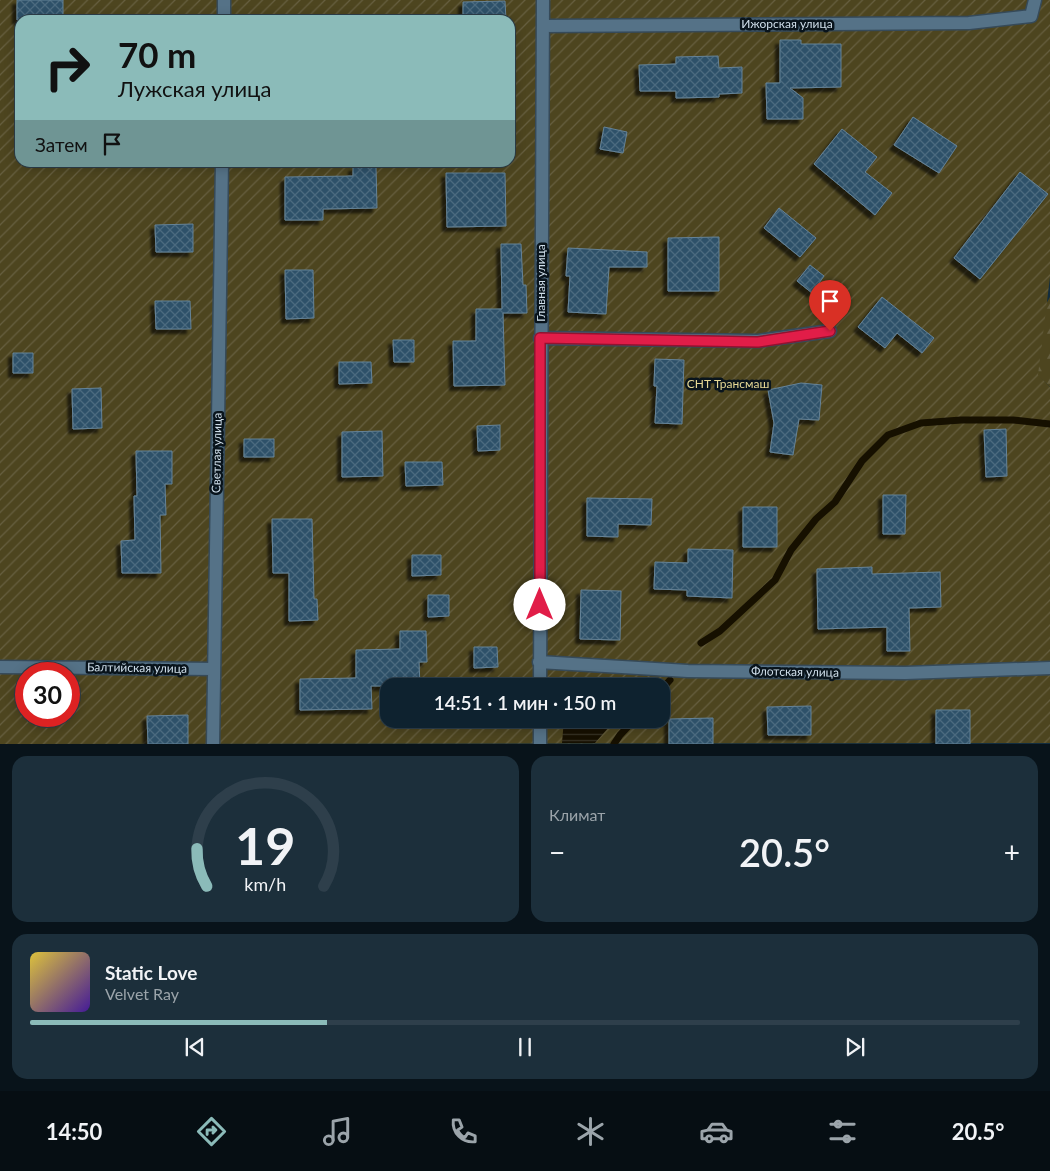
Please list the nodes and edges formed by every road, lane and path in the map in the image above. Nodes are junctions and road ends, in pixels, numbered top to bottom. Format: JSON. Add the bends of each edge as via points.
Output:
{"nodes":[{"id":1,"x":224,"y":0,"type":"edge"},
{"id":2,"x":543,"y":0,"type":"edge"},
{"id":3,"x":1035,"y":0,"type":"edge"},
{"id":4,"x":224,"y":15,"type":"edge"},
{"id":5,"x":543,"y":26,"type":"junction"},
{"id":6,"x":222,"y":167,"type":"edge"},
{"id":7,"x":830,"y":331,"type":"dead end"},
{"id":8,"x":540,"y":338,"type":"junction"},
{"id":9,"x":539,"y":662,"type":"junction"},
{"id":10,"x":0,"y":667,"type":"edge"},
{"id":11,"x":1050,"y":668,"type":"edge"},
{"id":12,"x":214,"y":669,"type":"junction"},
{"id":13,"x":540,"y":678,"type":"edge"},
{"id":14,"x":540,"y":728,"type":"edge"},
{"id":15,"x":213,"y":744,"type":"edge"},
{"id":16,"x":540,"y":744,"type":"edge"}],
"edges":[{"from":1,"to":4,"type":"street"},
{"from":2,"to":5,"type":"street","name":"Главная улица"},
{"from":3,"to":5,"type":"street","name":"Ижорская улица","via":[[1031,16],[969,23]]},
{"from":5,"to":8,"type":"street","name":"Главная улица"},
{"from":6,"to":12,"type":"street","name":"Светлая улица"},
{"from":7,"to":8,"type":"street","via":[[758,342]]},
{"from":8,"to":9,"type":"street","name":"Главная улица"},
{"from":9,"to":11,"type":"street","name":"Флотская улица","via":[[688,670],[905,673]]},
{"from":9,"to":13,"type":"street","name":"Главная улица"},
{"from":10,"to":12,"type":"street","name":"Балтийская улица"},
{"from":12,"to":15,"type":"street","name":"Светлая улица"},
{"from":14,"to":16,"type":"street"}]}
